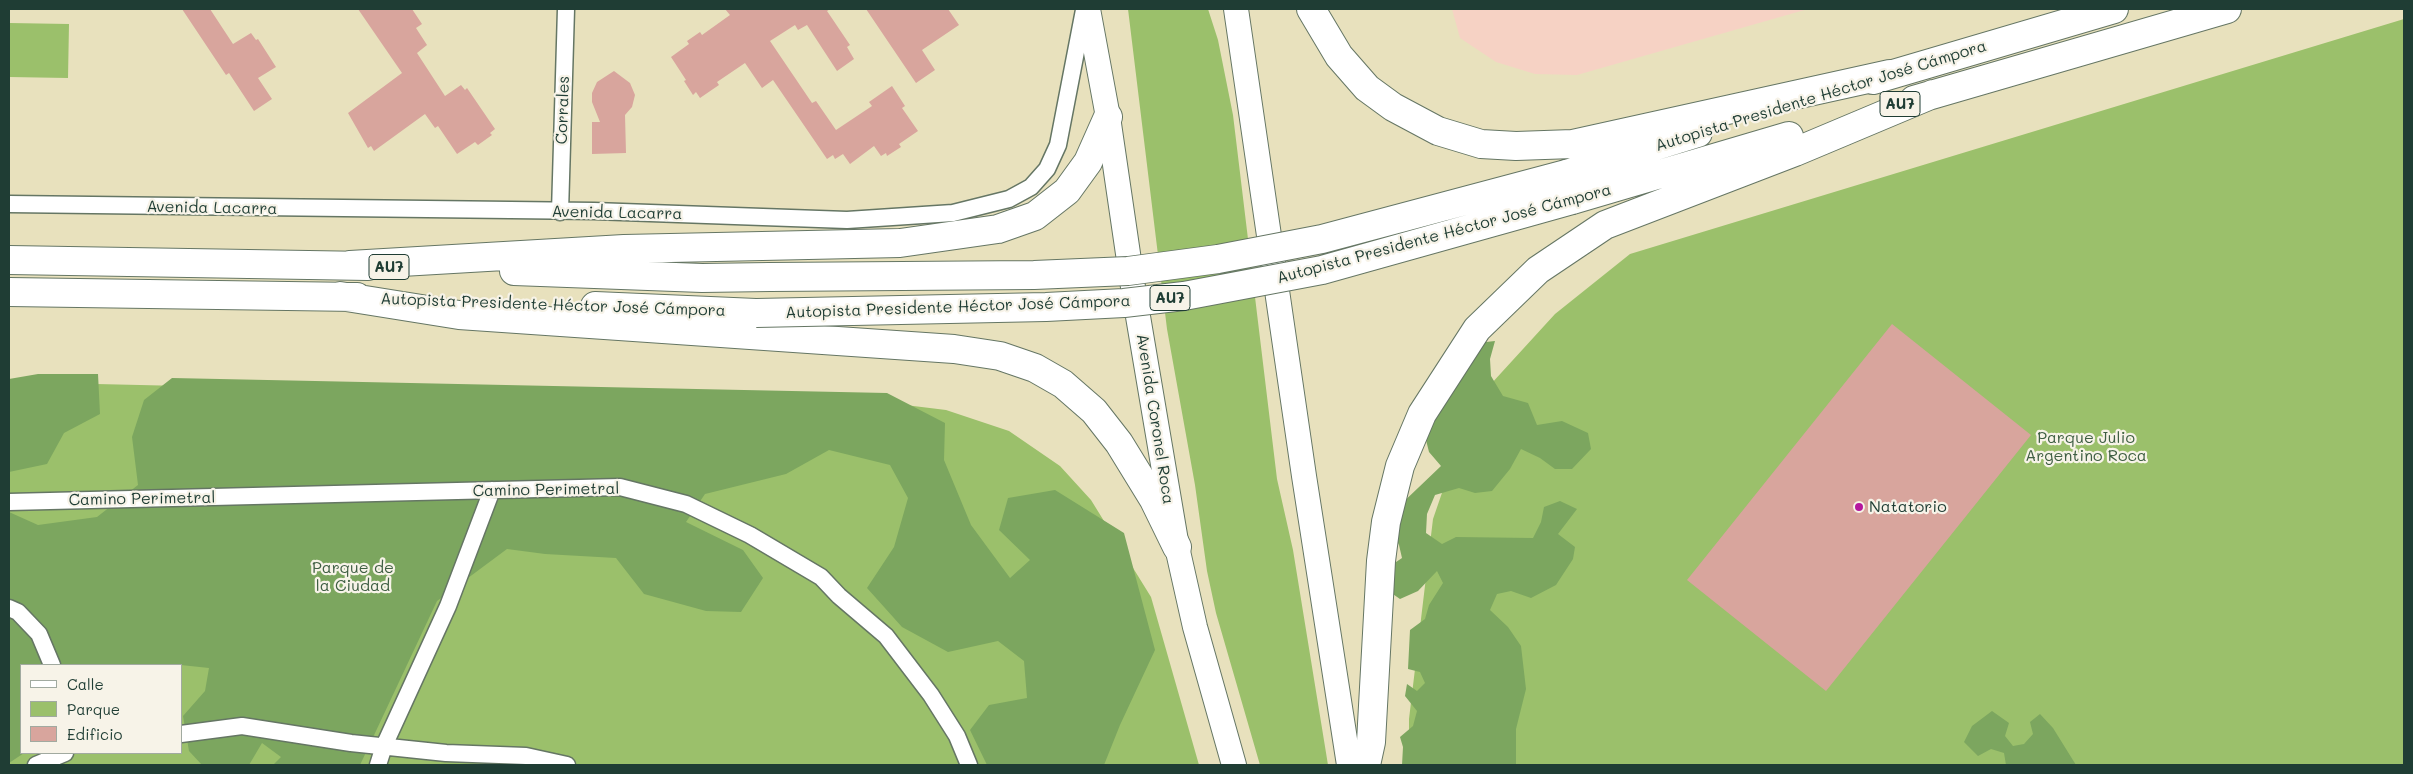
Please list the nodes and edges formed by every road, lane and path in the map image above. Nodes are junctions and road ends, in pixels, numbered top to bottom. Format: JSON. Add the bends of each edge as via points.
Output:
{"nodes":[{"id":1,"x":566,"y":9,"type":"edge"},
{"id":2,"x":1084,"y":9,"type":"edge"},
{"id":3,"x":1088,"y":9,"type":"edge"},
{"id":4,"x":1236,"y":9,"type":"edge"},
{"id":5,"x":1311,"y":9,"type":"edge"},
{"id":6,"x":2114,"y":9,"type":"edge"},
{"id":7,"x":2227,"y":9,"type":"edge"},
{"id":8,"x":1890,"y":74,"type":"junction"},
{"id":9,"x":1933,"y":94,"type":"junction"},
{"id":10,"x":1108,"y":117,"type":"junction"},
{"id":11,"x":9,"y":204,"type":"edge"},
{"id":12,"x":560,"y":212,"type":"junction"},
{"id":13,"x":9,"y":260,"type":"edge"},
{"id":14,"x":350,"y":265,"type":"junction"},
{"id":15,"x":9,"y":292,"type":"edge"},
{"id":16,"x":340,"y":296,"type":"junction"},
{"id":17,"x":492,"y":490,"type":"junction"},
{"id":18,"x":9,"y":502,"type":"edge"},
{"id":19,"x":1177,"y":547,"type":"junction"},
{"id":20,"x":9,"y":608,"type":"edge"},
{"id":21,"x":52,"y":664,"type":"edge"},
{"id":22,"x":182,"y":734,"type":"edge"},
{"id":23,"x":384,"y":746,"type":"junction"},
{"id":24,"x":61,"y":754,"type":"edge"},
{"id":25,"x":445,"y":759,"type":"edge"},
{"id":26,"x":36,"y":765,"type":"edge"},
{"id":27,"x":378,"y":765,"type":"edge"},
{"id":28,"x":567,"y":765,"type":"edge"},
{"id":29,"x":969,"y":765,"type":"edge"},
{"id":30,"x":1234,"y":765,"type":"edge"},
{"id":31,"x":1349,"y":765,"type":"edge"},
{"id":32,"x":1366,"y":765,"type":"edge"}],
"edges":[{"from":1,"to":12,"type":"street","name":"Corrales"},
{"from":2,"to":12,"type":"street","name":"Avenida Lacarra","via":[[1058,145],[1047,169],[1030,187],[1009,199],[952,212],[847,220]]},
{"from":3,"to":10,"type":"main road","name":"Avenida Coronel Roca"},
{"from":4,"to":31,"type":"main road"},
{"from":5,"to":8,"type":"highway","via":[[1340,56],[1367,88],[1393,108],[1438,131],[1481,144],[1573,144]]},
{"from":6,"to":8,"type":"highway","name":"Autopista Presidente Héctor José Cámpora","number":"AU7"},
{"from":7,"to":9,"type":"highway","name":"Autopista Presidente Héctor José Cámpora","number":"AU7"},
{"from":8,"to":14,"type":"highway","name":"Autopista Presidente Héctor José Cámpora","number":"AU7","bridge":true,"via":[[1566,174],[1322,239],[1218,259],[1128,270],[915,277],[702,278]]},
{"from":9,"to":16,"type":"highway","name":"Autopista Presidente Héctor José Cámpora","number":"AU7","bridge":true,"via":[[1322,270],[1221,290],[1124,303],[756,313]]},
{"from":9,"to":32,"type":"highway","via":[[1795,152],[1605,225],[1538,270],[1477,329],[1422,414],[1400,466],[1380,560]]},
{"from":10,"to":14,"type":"highway","via":[[1088,162],[1067,191],[1035,216],[998,229],[900,242],[624,249]]},
{"from":10,"to":19,"type":"main road","name":"Avenida Coronel Roca"},
{"from":11,"to":12,"type":"street","name":"Avenida Lacarra"},
{"from":13,"to":14,"type":"highway","name":"Autopista Presidente Héctor José Cámpora","number":"AU7"},
{"from":15,"to":16,"type":"highway","name":"Autopista Presidente Héctor José Cámpora","number":"AU7"},
{"from":16,"to":19,"type":"highway","via":[[459,315],[954,349],[1000,356],[1035,368],[1063,384],[1094,411],[1119,443],[1154,500]]},
{"from":17,"to":18,"type":"street","name":"Camino Perimetral"},
{"from":17,"to":23,"type":"street","via":[[448,606]]},
{"from":17,"to":29,"type":"street","name":"Camino Perimetral","via":[[620,487],[686,504],[750,535],[821,577],[886,636],[931,695],[957,736]]},
{"from":19,"to":30,"type":"main road","name":"Avenida Coronel Roca","via":[[1195,627]]},
{"from":20,"to":21,"type":"street","via":[[18,612],[39,634]]},
{"from":22,"to":23,"type":"street","via":[[242,726]]},
{"from":23,"to":25,"type":"street"},
{"from":23,"to":27,"type":"street"},
{"from":24,"to":26,"type":"street"},
{"from":25,"to":28,"type":"street","via":[[526,756]]}]}
